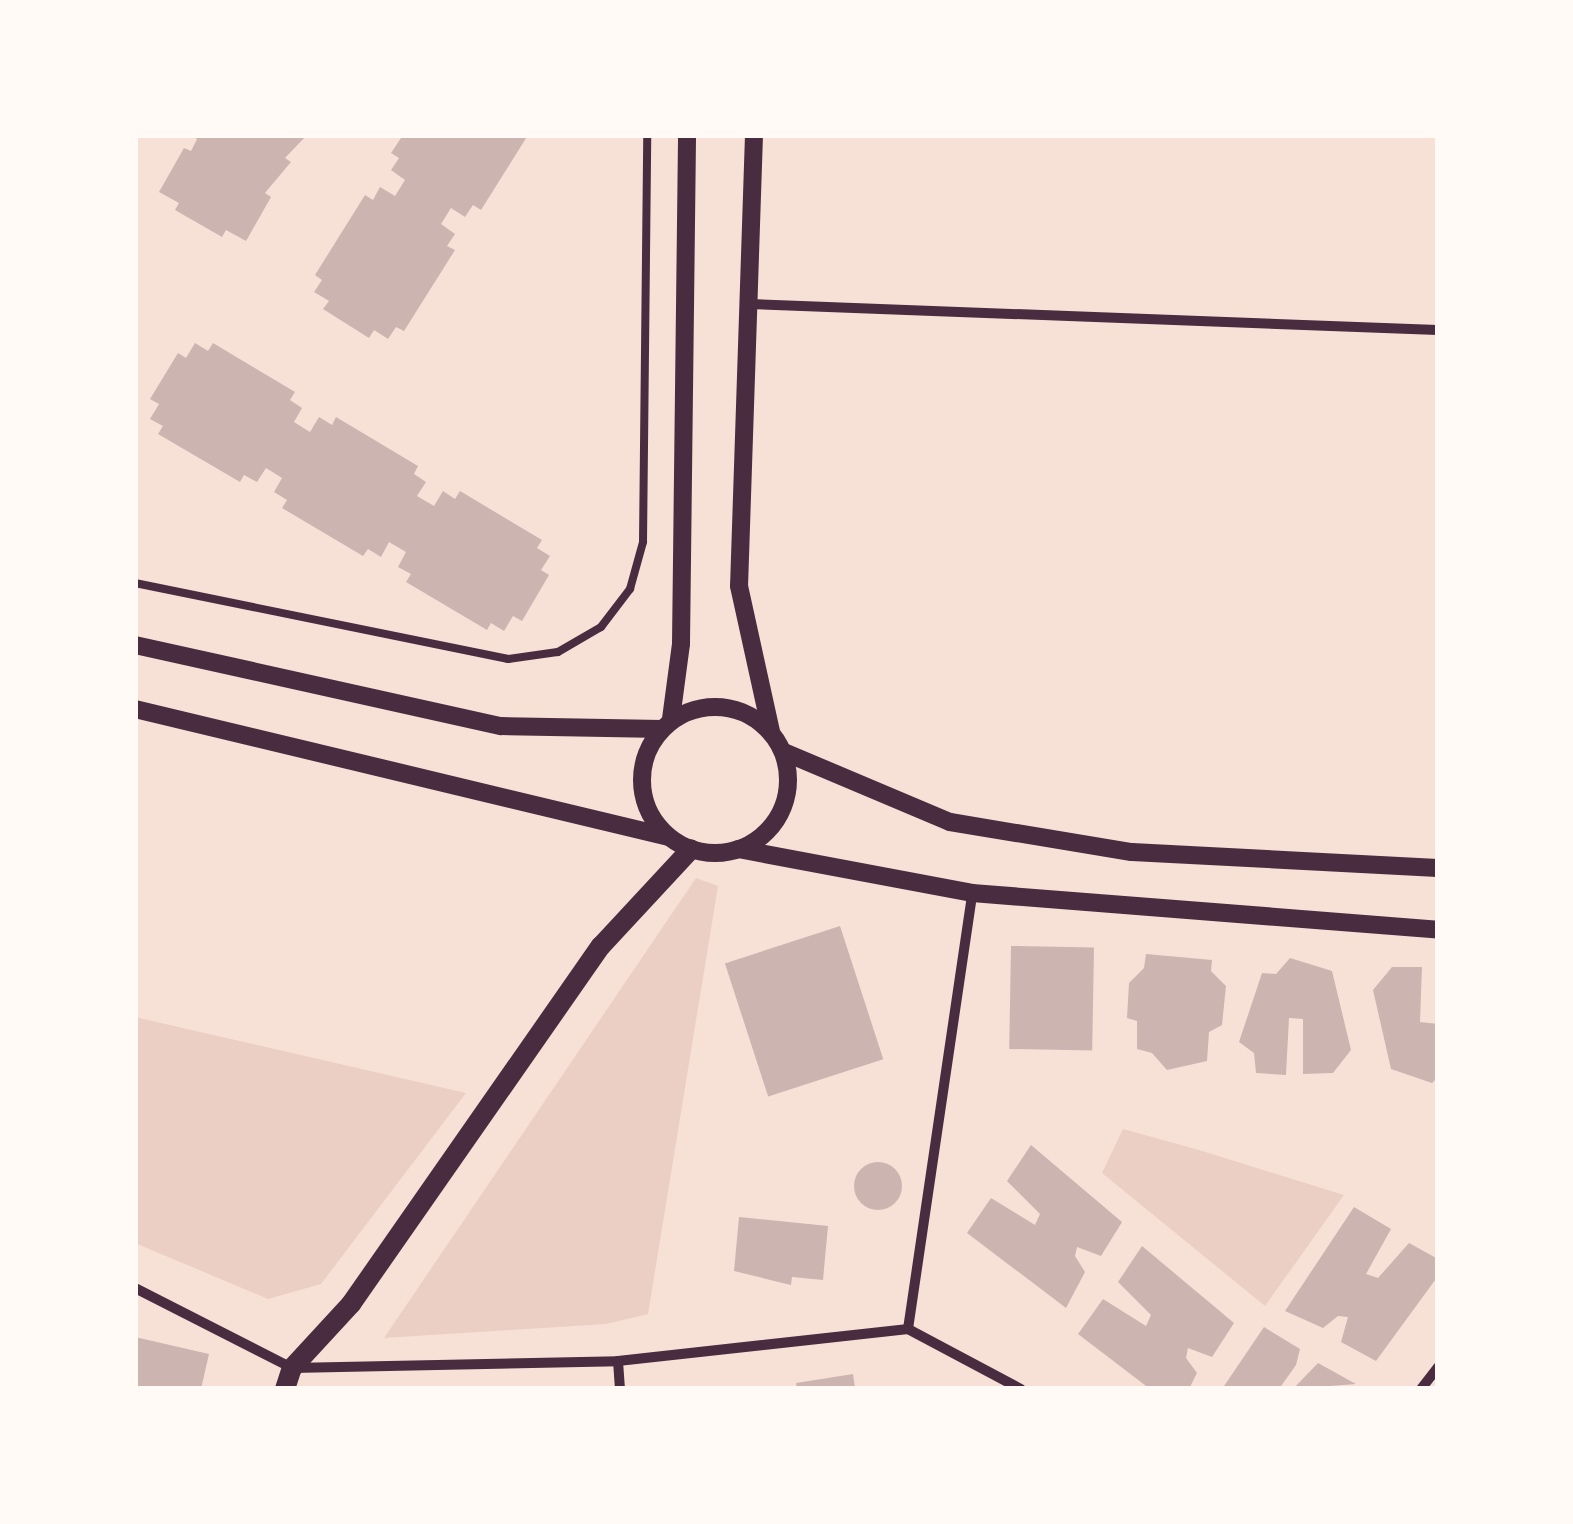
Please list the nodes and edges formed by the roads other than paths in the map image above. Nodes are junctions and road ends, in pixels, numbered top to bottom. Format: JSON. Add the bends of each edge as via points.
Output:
{"nodes":[{"id":1,"x":646,"y":135,"type":"edge"},
{"id":2,"x":688,"y":135,"type":"edge"},
{"id":3,"x":754,"y":135,"type":"edge"},
{"id":4,"x":748,"y":304,"type":"junction"},
{"id":5,"x":1438,"y":330,"type":"edge"},
{"id":6,"x":135,"y":582,"type":"edge"},
{"id":7,"x":135,"y":645,"type":"edge"},
{"id":8,"x":135,"y":708,"type":"edge"},
{"id":9,"x":667,"y":724,"type":"junction"},
{"id":10,"x":771,"y":731,"type":"junction"},
{"id":11,"x":784,"y":752,"type":"junction"},
{"id":12,"x":669,"y":837,"type":"junction"},
{"id":13,"x":690,"y":849,"type":"junction"},
{"id":14,"x":738,"y":849,"type":"junction"},
{"id":15,"x":1438,"y":868,"type":"edge"},
{"id":16,"x":972,"y":893,"type":"junction"},
{"id":17,"x":1438,"y":930,"type":"edge"},
{"id":18,"x":135,"y":1288,"type":"edge"},
{"id":19,"x":908,"y":1329,"type":"junction"},
{"id":20,"x":618,"y":1361,"type":"junction"},
{"id":21,"x":1438,"y":1367,"type":"edge"},
{"id":22,"x":292,"y":1368,"type":"junction"},
{"id":23,"x":285,"y":1389,"type":"edge"},
{"id":24,"x":620,"y":1389,"type":"edge"},
{"id":25,"x":1021,"y":1389,"type":"edge"},
{"id":26,"x":1421,"y":1389,"type":"edge"}],
"edges":[{"from":1,"to":6,"type":"lane","via":[[643,542],[630,589],[600,627],[558,652],[508,659]]},
{"from":2,"to":9,"type":"street","via":[[681,644]]},
{"from":3,"to":4,"type":"street"},
{"from":4,"to":5,"type":"street"},
{"from":4,"to":10,"type":"street","via":[[738,586]]},
{"from":7,"to":9,"type":"street","via":[[501,726]]},
{"from":8,"to":12,"type":"street"},
{"from":9,"to":10,"type":"street","via":[[705,707],[729,708]]},
{"from":9,"to":12,"type":"street","via":[[648,749],[643,784],[653,819]]},
{"from":10,"to":11,"type":"street"},
{"from":11,"to":14,"type":"street","via":[[789,775],[777,821]]},
{"from":11,"to":15,"type":"street","via":[[950,822],[1132,852]]},
{"from":12,"to":13,"type":"street"},
{"from":13,"to":14,"type":"street"},
{"from":13,"to":22,"type":"main road","via":[[601,946],[352,1304]]},
{"from":14,"to":16,"type":"street"},
{"from":16,"to":17,"type":"street"},
{"from":16,"to":19,"type":"street"},
{"from":18,"to":22,"type":"street"},
{"from":19,"to":20,"type":"street"},
{"from":19,"to":25,"type":"street"},
{"from":20,"to":22,"type":"street"},
{"from":20,"to":24,"type":"street"},
{"from":21,"to":26,"type":"street"},
{"from":22,"to":23,"type":"main road"}]}
